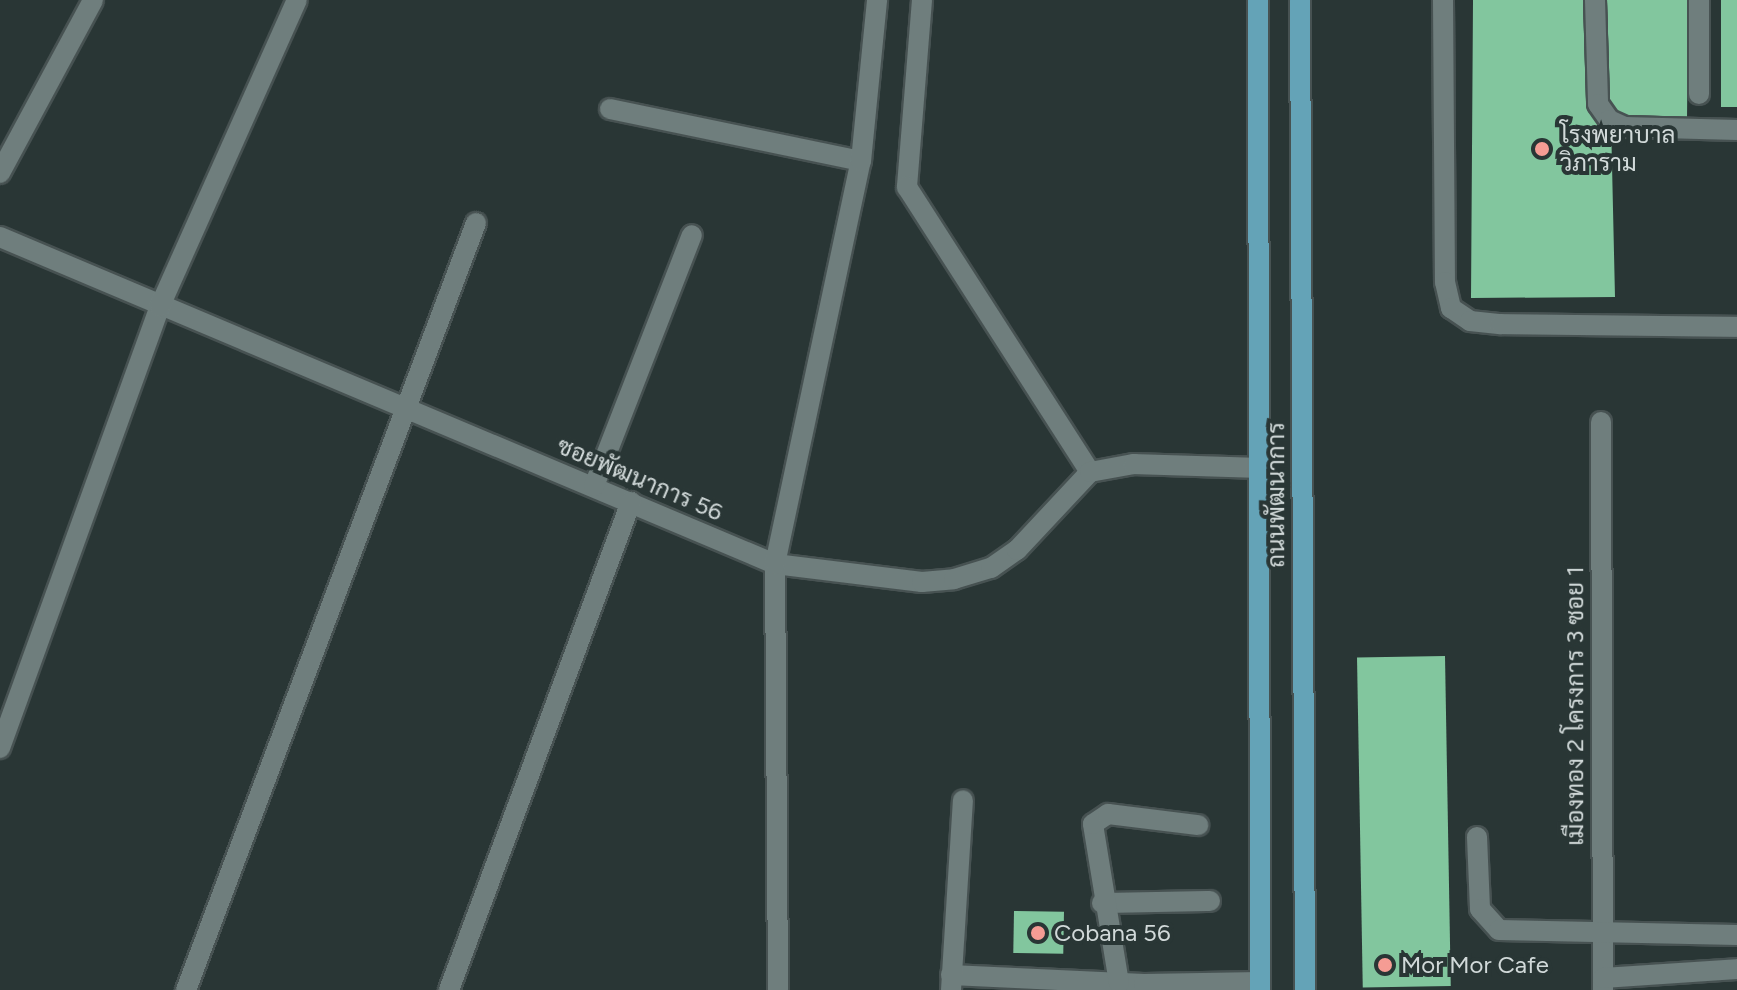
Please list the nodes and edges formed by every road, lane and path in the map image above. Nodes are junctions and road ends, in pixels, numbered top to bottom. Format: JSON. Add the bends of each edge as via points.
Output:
{"nodes":[{"id":1,"x":93,"y":0,"type":"edge"},
{"id":2,"x":297,"y":0,"type":"edge"},
{"id":3,"x":877,"y":0,"type":"edge"},
{"id":4,"x":922,"y":0,"type":"edge"},
{"id":5,"x":1258,"y":0,"type":"edge"},
{"id":6,"x":1300,"y":0,"type":"edge"},
{"id":7,"x":1443,"y":0,"type":"edge"},
{"id":8,"x":1595,"y":0,"type":"edge"},
{"id":9,"x":1699,"y":0,"type":"edge"},
{"id":10,"x":1699,"y":94,"type":"dead end"},
{"id":11,"x":610,"y":109,"type":"dead end"},
{"id":12,"x":1737,"y":130,"type":"edge"},
{"id":13,"x":861,"y":161,"type":"junction"},
{"id":14,"x":0,"y":173,"type":"edge"},
{"id":15,"x":476,"y":223,"type":"dead end"},
{"id":16,"x":692,"y":235,"type":"dead end"},
{"id":17,"x":0,"y":237,"type":"edge"},
{"id":18,"x":160,"y":306,"type":"junction"},
{"id":19,"x":1737,"y":327,"type":"edge"},
{"id":20,"x":404,"y":412,"type":"junction"},
{"id":21,"x":1601,"y":422,"type":"dead end"},
{"id":22,"x":1259,"y":468,"type":"junction"},
{"id":23,"x":1090,"y":472,"type":"junction"},
{"id":24,"x":594,"y":486,"type":"junction"},
{"id":25,"x":631,"y":502,"type":"junction"},
{"id":26,"x":775,"y":564,"type":"junction"},
{"id":27,"x":0,"y":748,"type":"edge"},
{"id":28,"x":963,"y":800,"type":"dead end"},
{"id":29,"x":1198,"y":825,"type":"dead end"},
{"id":30,"x":1477,"y":837,"type":"dead end"},
{"id":31,"x":1210,"y":901,"type":"dead end"},
{"id":32,"x":1102,"y":903,"type":"junction"},
{"id":33,"x":1602,"y":933,"type":"junction"},
{"id":34,"x":1737,"y":935,"type":"edge"},
{"id":35,"x":1737,"y":969,"type":"edge"},
{"id":36,"x":951,"y":983,"type":"edge"},
{"id":37,"x":1119,"y":983,"type":"junction"},
{"id":38,"x":1603,"y":984,"type":"edge"},
{"id":39,"x":1260,"y":986,"type":"edge"},
{"id":40,"x":1144,"y":987,"type":"edge"},
{"id":41,"x":186,"y":990,"type":"edge"},
{"id":42,"x":449,"y":990,"type":"edge"},
{"id":43,"x":778,"y":990,"type":"edge"},
{"id":44,"x":1305,"y":990,"type":"edge"}],
"edges":[{"from":1,"to":14,"type":"street"},
{"from":2,"to":18,"type":"street"},
{"from":3,"to":13,"type":"street"},
{"from":4,"to":23,"type":"street","via":[[907,187]]},
{"from":5,"to":22,"type":"main road","name":"ถนนพัฒนาการ"},
{"from":6,"to":44,"type":"main road","name":"ถนนพัฒนาการ"},
{"from":7,"to":19,"type":"street","via":[[1445,282],[1451,308],[1470,321],[1501,324]]},
{"from":8,"to":12,"type":"street","via":[[1598,104],[1609,120],[1625,127]]},
{"from":9,"to":10,"type":"street"},
{"from":11,"to":13,"type":"street"},
{"from":13,"to":26,"type":"street"},
{"from":15,"to":20,"type":"street"},
{"from":16,"to":24,"type":"street"},
{"from":17,"to":18,"type":"street","name":"ซอยพัฒนาการ 56"},
{"from":18,"to":20,"type":"street","name":"ซอยพัฒนาการ 56"},
{"from":18,"to":27,"type":"street"},
{"from":20,"to":24,"type":"street","name":"ซอยพัฒนาการ 56"},
{"from":20,"to":41,"type":"street"},
{"from":21,"to":33,"type":"street","name":"เมืองทอง 2 โครงการ 3 ซอย 1"},
{"from":22,"to":23,"type":"street","via":[[1134,464]]},
{"from":22,"to":39,"type":"main road","name":"ถนนพัฒนาการ"},
{"from":23,"to":26,"type":"street","name":"ซอยพัฒนาการ 56","via":[[1017,550],[991,568],[922,582]]},
{"from":24,"to":25,"type":"street","name":"ซอยพัฒนาการ 56"},
{"from":25,"to":26,"type":"street","name":"ซอยพัฒนาการ 56"},
{"from":25,"to":42,"type":"street"},
{"from":26,"to":43,"type":"street"},
{"from":28,"to":36,"type":"street"},
{"from":29,"to":32,"type":"street","via":[[1099,817],[1092,835]]},
{"from":30,"to":33,"type":"street","via":[[1485,920],[1499,930]]},
{"from":31,"to":32,"type":"street"},
{"from":32,"to":37,"type":"street"},
{"from":33,"to":34,"type":"street"},
{"from":33,"to":38,"type":"street","name":"เมืองทอง 2 โครงการ 3 ซอย 1"},
{"from":35,"to":38,"type":"street"},
{"from":36,"to":37,"type":"street"},
{"from":37,"to":40,"type":"street"},
{"from":39,"to":40,"type":"street"}]}
